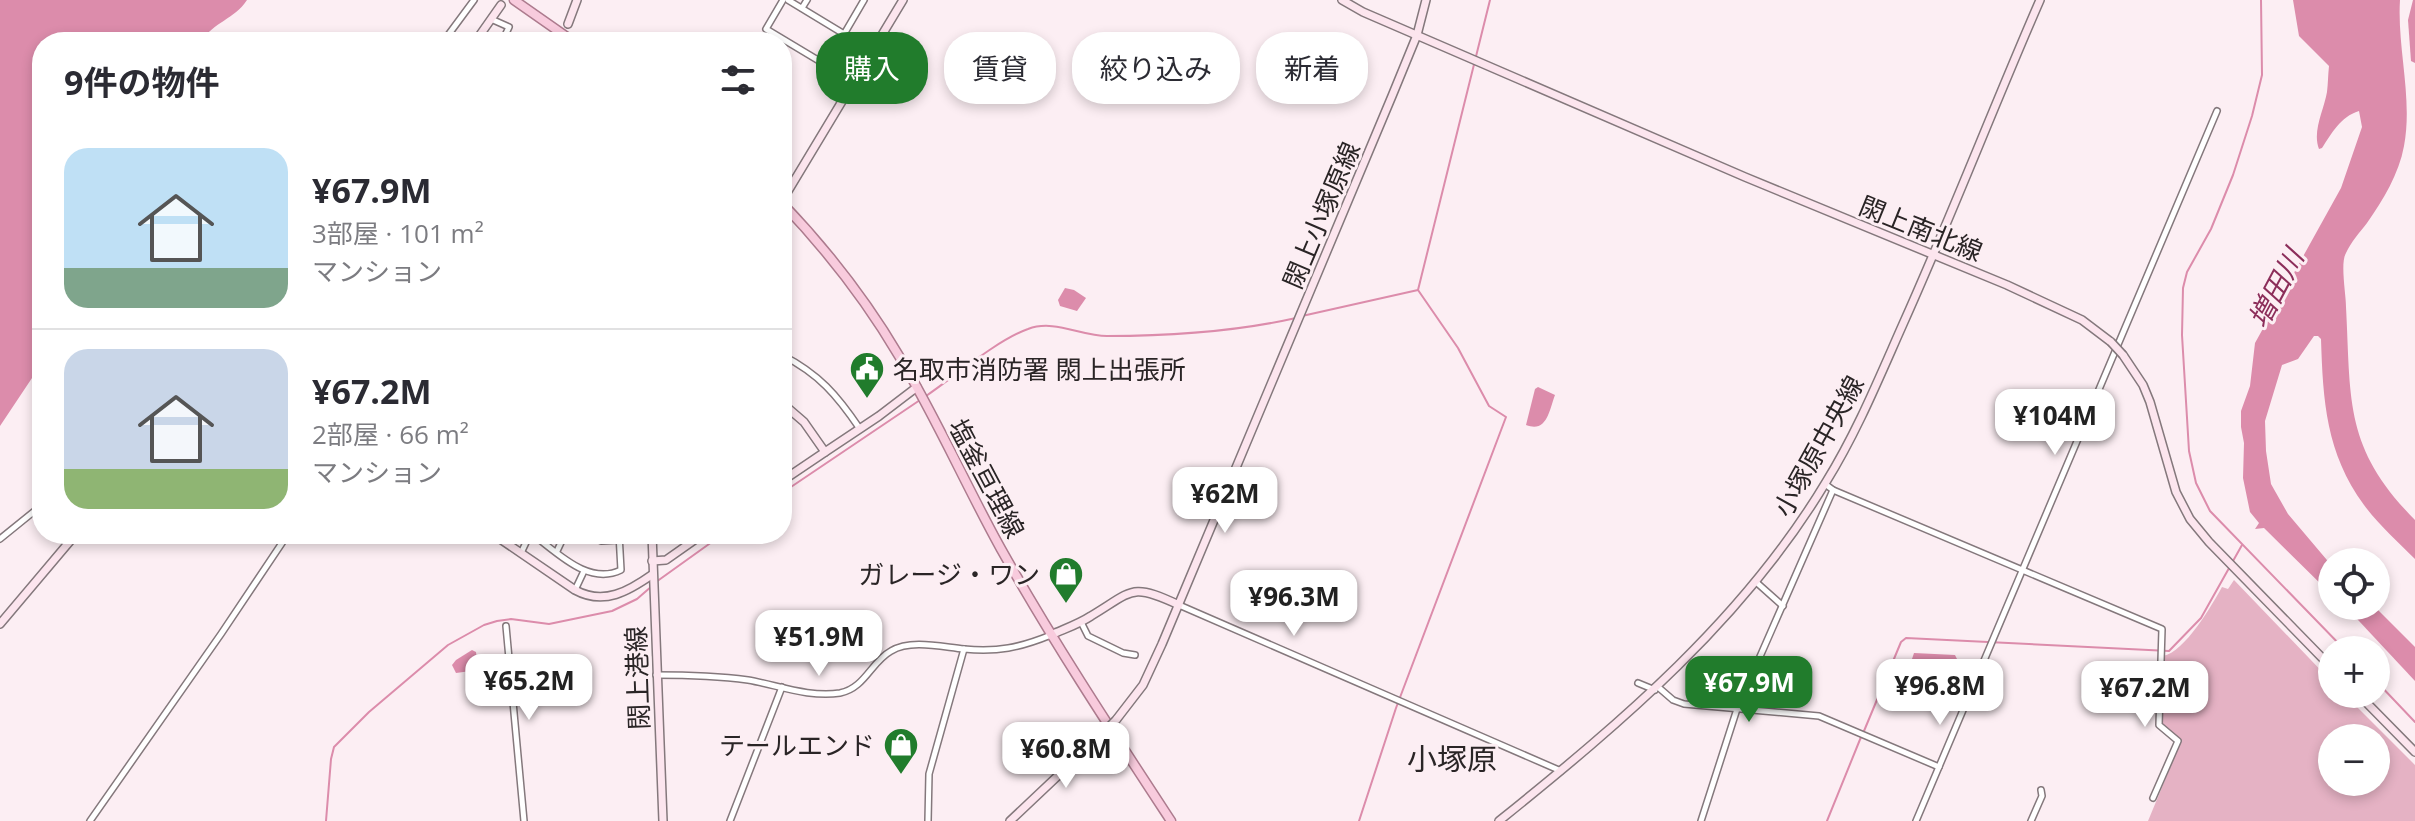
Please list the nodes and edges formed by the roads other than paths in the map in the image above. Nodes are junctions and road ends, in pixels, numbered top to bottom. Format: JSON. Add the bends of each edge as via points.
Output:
{"nodes":[{"id":1,"x":474,"y":0,"type":"edge"},
{"id":2,"x":514,"y":0,"type":"edge"},
{"id":3,"x":577,"y":0,"type":"edge"},
{"id":4,"x":785,"y":0,"type":"edge"},
{"id":5,"x":807,"y":0,"type":"edge"},
{"id":6,"x":903,"y":0,"type":"edge"},
{"id":7,"x":1342,"y":0,"type":"edge"},
{"id":8,"x":1426,"y":0,"type":"edge"},
{"id":9,"x":2040,"y":0,"type":"edge"},
{"id":10,"x":861,"y":1,"type":"edge"},
{"id":11,"x":501,"y":5,"type":"dead end"},
{"id":12,"x":802,"y":8,"type":"junction"},
{"id":13,"x":491,"y":19,"type":"junction"},
{"id":14,"x":568,"y":24,"type":"tunnel mouth"},
{"id":15,"x":450,"y":32,"type":"edge"},
{"id":16,"x":482,"y":32,"type":"edge"},
{"id":17,"x":507,"y":32,"type":"edge"},
{"id":18,"x":560,"y":32,"type":"edge"},
{"id":19,"x":771,"y":32,"type":"edge"},
{"id":20,"x":841,"y":32,"type":"edge"},
{"id":21,"x":845,"y":32,"type":"edge"},
{"id":22,"x":1417,"y":35,"type":"junction"},
{"id":23,"x":792,"y":45,"type":"edge"},
{"id":24,"x":816,"y":59,"type":"edge"},
{"id":25,"x":2217,"y":111,"type":"dead end"},
{"id":26,"x":792,"y":185,"type":"edge"},
{"id":27,"x":792,"y":213,"type":"edge"},
{"id":28,"x":1933,"y":256,"type":"junction"},
{"id":29,"x":792,"y":360,"type":"edge"},
{"id":30,"x":921,"y":394,"type":"junction"},
{"id":31,"x":792,"y":412,"type":"edge"},
{"id":32,"x":860,"y":429,"type":"junction"},
{"id":33,"x":825,"y":452,"type":"junction"},
{"id":34,"x":792,"y":472,"type":"edge"},
{"id":35,"x":1825,"y":484,"type":"junction"},
{"id":36,"x":1833,"y":490,"type":"junction"},
{"id":37,"x":32,"y":514,"type":"edge"},
{"id":38,"x":32,"y":516,"type":"edge"},
{"id":39,"x":28,"y":517,"type":"junction"},
{"id":40,"x":0,"y":539,"type":"edge"},
{"id":41,"x":68,"y":544,"type":"edge"},
{"id":42,"x":281,"y":544,"type":"edge"},
{"id":43,"x":508,"y":544,"type":"edge"},
{"id":44,"x":526,"y":544,"type":"edge"},
{"id":45,"x":545,"y":544,"type":"edge"},
{"id":46,"x":561,"y":544,"type":"edge"},
{"id":47,"x":619,"y":544,"type":"edge"},
{"id":48,"x":652,"y":544,"type":"edge"},
{"id":49,"x":683,"y":544,"type":"edge"},
{"id":50,"x":557,"y":552,"type":"junction"},
{"id":51,"x":521,"y":553,"type":"junction"},
{"id":52,"x":652,"y":561,"type":"junction"},
{"id":53,"x":2024,"y":570,"type":"junction"},
{"id":54,"x":584,"y":571,"type":"junction"},
{"id":55,"x":653,"y":581,"type":"junction"},
{"id":56,"x":1756,"y":582,"type":"junction"},
{"id":57,"x":575,"y":590,"type":"junction"},
{"id":58,"x":1179,"y":605,"type":"junction"},
{"id":59,"x":1783,"y":606,"type":"junction"},
{"id":60,"x":1081,"y":622,"type":"junction"},
{"id":61,"x":0,"y":624,"type":"edge"},
{"id":62,"x":506,"y":626,"type":"dead end"},
{"id":63,"x":1051,"y":635,"type":"junction"},
{"id":64,"x":964,"y":649,"type":"junction"},
{"id":65,"x":2318,"y":654,"type":"edge"},
{"id":66,"x":1135,"y":655,"type":"dead end"},
{"id":67,"x":656,"y":675,"type":"junction"},
{"id":68,"x":1638,"y":683,"type":"dead end"},
{"id":69,"x":782,"y":687,"type":"junction"},
{"id":70,"x":1656,"y":688,"type":"junction"},
{"id":71,"x":2372,"y":708,"type":"edge"},
{"id":72,"x":1737,"y":709,"type":"junction"},
{"id":73,"x":2415,"y":752,"type":"edge"},
{"id":74,"x":1939,"y":767,"type":"junction"},
{"id":75,"x":1561,"y":771,"type":"junction"},
{"id":76,"x":2041,"y":790,"type":"dead end"},
{"id":77,"x":2153,"y":798,"type":"dead end"},
{"id":78,"x":1167,"y":820,"type":"edge"},
{"id":79,"x":90,"y":821,"type":"edge"},
{"id":80,"x":524,"y":821,"type":"edge"},
{"id":81,"x":663,"y":821,"type":"edge"},
{"id":82,"x":730,"y":821,"type":"edge"},
{"id":83,"x":928,"y":821,"type":"edge"},
{"id":84,"x":1010,"y":821,"type":"edge"},
{"id":85,"x":1499,"y":821,"type":"edge"},
{"id":86,"x":1701,"y":821,"type":"edge"},
{"id":87,"x":1916,"y":821,"type":"edge"},
{"id":88,"x":2031,"y":821,"type":"edge"}],
"edges":[{"from":1,"to":15,"type":"street"},
{"from":2,"to":18,"type":"main road"},
{"from":3,"to":14,"type":"street"},
{"from":4,"to":12,"type":"street"},
{"from":4,"to":19,"type":"street","via":[[766,29]]},
{"from":5,"to":12,"type":"street"},
{"from":6,"to":26,"type":"street"},
{"from":7,"to":22,"type":"street","name":"閖上南北線"},
{"from":8,"to":22,"type":"street","name":"閖上小塚原線"},
{"from":9,"to":28,"type":"street","name":"小塚原中央線"},
{"from":10,"to":21,"type":"street"},
{"from":11,"to":13,"type":"street"},
{"from":12,"to":20,"type":"street"},
{"from":13,"to":16,"type":"street"},
{"from":13,"to":17,"type":"street","via":[[509,27]]},
{"from":22,"to":28,"type":"street","name":"閖上南北線"},
{"from":22,"to":58,"type":"street","name":"閖上小塚原線"},
{"from":23,"to":24,"type":"street"},
{"from":25,"to":53,"type":"street"},
{"from":27,"to":30,"type":"main road","name":"塩釜亘理線","via":[[839,266]]},
{"from":28,"to":35,"type":"street","name":"小塚原中央線","via":[[1859,425]]},
{"from":28,"to":65,"type":"street","name":"閖上南北線","bridge":true,"via":[[2068,313],[2111,342],[2143,385],[2183,508]]},
{"from":29,"to":32,"type":"street","via":[[824,381]]},
{"from":30,"to":32,"type":"street"},
{"from":30,"to":63,"type":"main road","name":"塩釜亘理線"},
{"from":31,"to":33,"type":"street"},
{"from":32,"to":33,"type":"street"},
{"from":33,"to":34,"type":"street"},
{"from":35,"to":36,"type":"street"},
{"from":35,"to":56,"type":"street","name":"小塚原中央線"},
{"from":36,"to":53,"type":"street"},
{"from":36,"to":59,"type":"street"},
{"from":37,"to":39,"type":"street"},
{"from":38,"to":39,"type":"street"},
{"from":39,"to":40,"type":"street"},
{"from":41,"to":61,"type":"street"},
{"from":42,"to":79,"type":"street"},
{"from":43,"to":51,"type":"street"},
{"from":44,"to":51,"type":"street"},
{"from":45,"to":50,"type":"street"},
{"from":46,"to":50,"type":"street"},
{"from":47,"to":54,"type":"street","via":[[621,570],[601,576]]},
{"from":48,"to":52,"type":"street","name":"閖上港線"},
{"from":49,"to":52,"type":"street","via":[[666,560]]},
{"from":50,"to":54,"type":"street"},
{"from":51,"to":57,"type":"street"},
{"from":52,"to":55,"type":"street","name":"閖上港線"},
{"from":53,"to":74,"type":"street"},
{"from":53,"to":77,"type":"street","via":[[2162,629],[2159,725],[2178,741]]},
{"from":54,"to":57,"type":"street"},
{"from":55,"to":57,"type":"street","via":[[609,597]]},
{"from":55,"to":67,"type":"street","name":"閖上港線"},
{"from":56,"to":59,"type":"street"},
{"from":56,"to":70,"type":"street","name":"小塚原中央線"},
{"from":58,"to":60,"type":"street","via":[[1135,592],[1114,599]]},
{"from":58,"to":75,"type":"street"},
{"from":58,"to":84,"type":"street","name":"閖上小塚原線","bridge":true,"via":[[1143,685],[1116,720]]},
{"from":59,"to":72,"type":"street"},
{"from":60,"to":63,"type":"street"},
{"from":60,"to":66,"type":"street","via":[[1088,636]]},
{"from":62,"to":80,"type":"street"},
{"from":63,"to":64,"type":"street","via":[[1020,647]]},
{"from":63,"to":78,"type":"main road","name":"塩釜亘理線"},
{"from":64,"to":69,"type":"street","via":[[898,648],[842,692]]},
{"from":64,"to":83,"type":"street","via":[[929,774]]},
{"from":67,"to":69,"type":"street","via":[[716,676]]},
{"from":67,"to":81,"type":"street","name":"閖上港線"},
{"from":68,"to":70,"type":"street"},
{"from":69,"to":82,"type":"street"},
{"from":70,"to":72,"type":"street","via":[[1684,704]]},
{"from":70,"to":75,"type":"street","name":"小塚原中央線"},
{"from":71,"to":73,"type":"street"},
{"from":72,"to":74,"type":"street","via":[[1819,716]]},
{"from":72,"to":86,"type":"street"},
{"from":74,"to":87,"type":"street"},
{"from":75,"to":85,"type":"street","name":"小塚原中央線"},
{"from":76,"to":88,"type":"street"}]}
